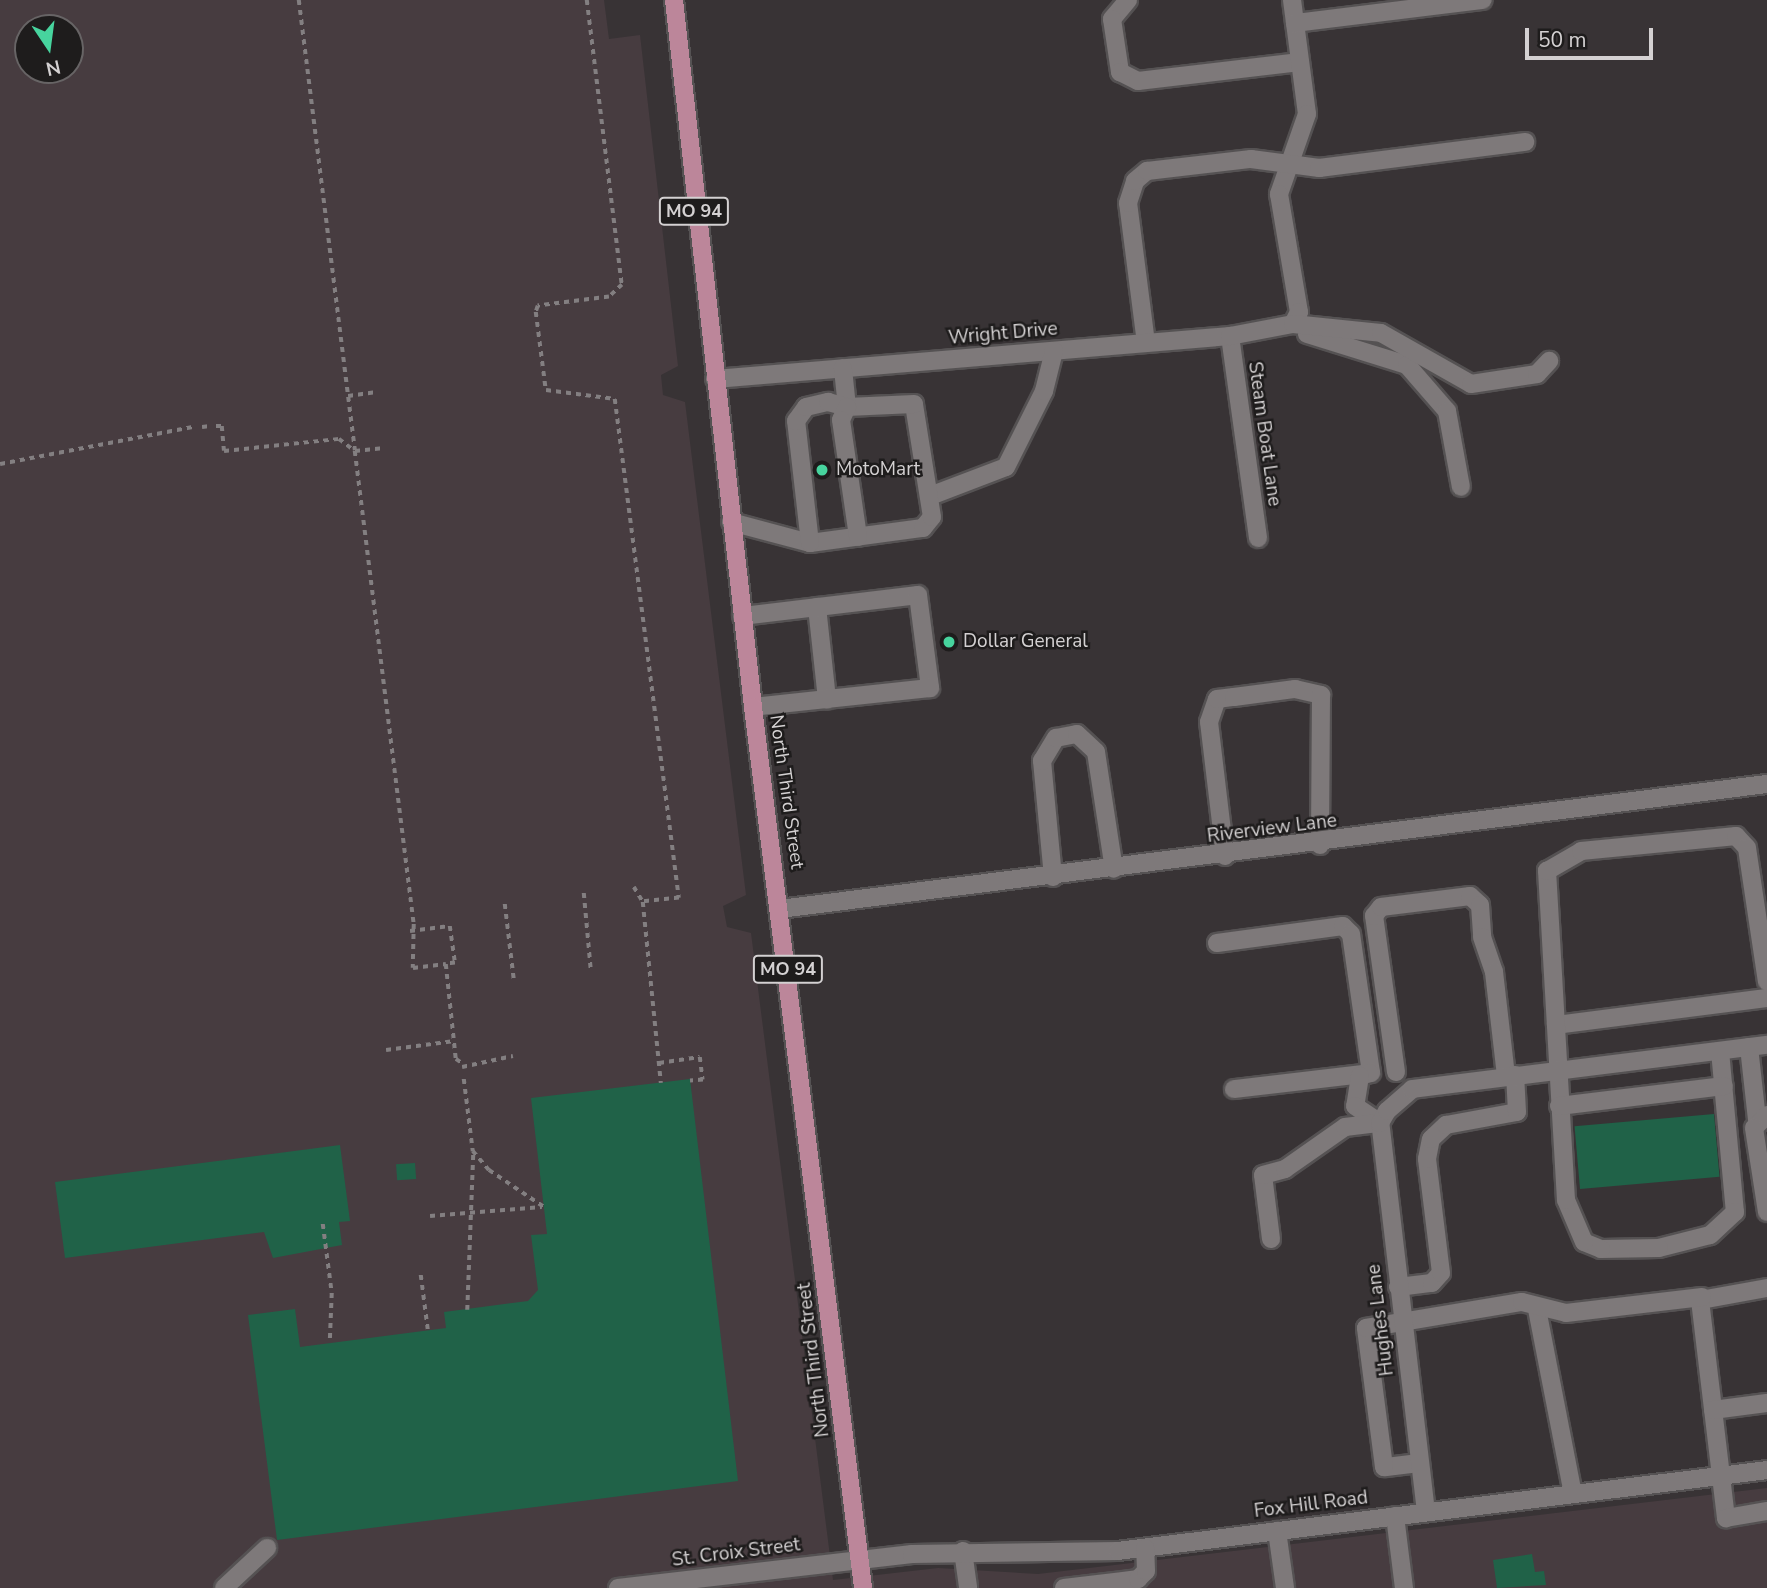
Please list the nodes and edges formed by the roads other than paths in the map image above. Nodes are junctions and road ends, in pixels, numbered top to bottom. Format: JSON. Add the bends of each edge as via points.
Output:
{"nodes":[{"id":1,"x":674,"y":0,"type":"edge"},
{"id":2,"x":1128,"y":0,"type":"edge"},
{"id":3,"x":1292,"y":0,"type":"edge"},
{"id":4,"x":1483,"y":0,"type":"edge"},
{"id":5,"x":1295,"y":23,"type":"junction"},
{"id":6,"x":1300,"y":62,"type":"junction"},
{"id":7,"x":1525,"y":142,"type":"dead end"},
{"id":8,"x":1289,"y":167,"type":"junction"},
{"id":9,"x":1288,"y":326,"type":"junction"},
{"id":10,"x":1230,"y":336,"type":"junction"},
{"id":11,"x":1146,"y":343,"type":"junction"},
{"id":12,"x":1054,"y":351,"type":"junction"},
{"id":13,"x":1549,"y":361,"type":"dead end"},
{"id":14,"x":843,"y":368,"type":"junction"},
{"id":15,"x":715,"y":379,"type":"junction"},
{"id":16,"x":847,"y":407,"type":"junction"},
{"id":17,"x":1461,"y":487,"type":"dead end"},
{"id":18,"x":930,"y":496,"type":"junction"},
{"id":19,"x":732,"y":522,"type":"junction"},
{"id":20,"x":858,"y":537,"type":"junction"},
{"id":21,"x":1258,"y":538,"type":"dead end"},
{"id":22,"x":810,"y":543,"type":"junction"},
{"id":23,"x":817,"y":607,"type":"junction"},
{"id":24,"x":742,"y":616,"type":"junction"},
{"id":25,"x":827,"y":699,"type":"junction"},
{"id":26,"x":753,"y":707,"type":"junction"},
{"id":27,"x":1767,"y":785,"type":"edge"},
{"id":28,"x":1320,"y":845,"type":"junction"},
{"id":29,"x":1225,"y":856,"type":"junction"},
{"id":30,"x":1114,"y":869,"type":"junction"},
{"id":31,"x":1053,"y":877,"type":"junction"},
{"id":32,"x":780,"y":909,"type":"junction"},
{"id":33,"x":1217,"y":943,"type":"dead end"},
{"id":34,"x":1767,"y":982,"type":"edge"},
{"id":35,"x":1767,"y":998,"type":"edge"},
{"id":36,"x":1556,"y":1025,"type":"junction"},
{"id":37,"x":1758,"y":1046,"type":"edge"},
{"id":38,"x":1720,"y":1051,"type":"junction"},
{"id":39,"x":1558,"y":1070,"type":"junction"},
{"id":40,"x":1396,"y":1072,"type":"junction"},
{"id":41,"x":1371,"y":1073,"type":"junction"},
{"id":42,"x":1511,"y":1075,"type":"junction"},
{"id":43,"x":1724,"y":1086,"type":"junction"},
{"id":44,"x":1419,"y":1088,"type":"junction"},
{"id":45,"x":1234,"y":1089,"type":"dead end"},
{"id":46,"x":1559,"y":1106,"type":"junction"},
{"id":47,"x":1762,"y":1117,"type":"edge"},
{"id":48,"x":1380,"y":1124,"type":"junction"},
{"id":49,"x":1767,"y":1212,"type":"edge"},
{"id":50,"x":1271,"y":1240,"type":"dead end"},
{"id":51,"x":1398,"y":1287,"type":"junction"},
{"id":52,"x":1767,"y":1288,"type":"edge"},
{"id":53,"x":1702,"y":1297,"type":"junction"},
{"id":54,"x":1537,"y":1309,"type":"junction"},
{"id":55,"x":1402,"y":1322,"type":"junction"},
{"id":56,"x":1767,"y":1403,"type":"edge"},
{"id":57,"x":1713,"y":1410,"type":"junction"},
{"id":58,"x":1419,"y":1464,"type":"junction"},
{"id":59,"x":1767,"y":1470,"type":"edge"},
{"id":60,"x":1721,"y":1476,"type":"junction"},
{"id":61,"x":1573,"y":1494,"type":"junction"},
{"id":62,"x":1767,"y":1511,"type":"edge"},
{"id":63,"x":1426,"y":1512,"type":"junction"},
{"id":64,"x":1395,"y":1516,"type":"junction"},
{"id":65,"x":1277,"y":1531,"type":"junction"},
{"id":66,"x":267,"y":1548,"type":"dead end"},
{"id":67,"x":1144,"y":1548,"type":"junction"},
{"id":68,"x":963,"y":1551,"type":"junction"},
{"id":69,"x":860,"y":1559,"type":"junction"},
{"id":70,"x":731,"y":1581,"type":"edge"},
{"id":71,"x":224,"y":1588,"type":"edge"},
{"id":72,"x":618,"y":1588,"type":"edge"},
{"id":73,"x":863,"y":1588,"type":"edge"},
{"id":74,"x":968,"y":1588,"type":"edge"},
{"id":75,"x":1064,"y":1588,"type":"edge"},
{"id":76,"x":1285,"y":1588,"type":"edge"},
{"id":77,"x":1404,"y":1588,"type":"edge"}],
"edges":[{"from":1,"to":15,"type":"main road","name":"North Third Street","number":"MO 94"},
{"from":2,"to":6,"type":"street","via":[[1112,19],[1120,72],[1138,81]]},
{"from":3,"to":5,"type":"street"},
{"from":4,"to":5,"type":"street"},
{"from":5,"to":6,"type":"street"},
{"from":6,"to":8,"type":"street","via":[[1307,114]]},
{"from":7,"to":8,"type":"street"},
{"from":8,"to":9,"type":"street","via":[[1279,194],[1298,312]]},
{"from":8,"to":11,"type":"street","via":[[1251,159],[1147,171],[1135,181],[1128,203]]},
{"from":9,"to":10,"type":"street","name":"Wright Drive"},
{"from":9,"to":13,"type":"street","via":[[1381,333],[1471,384],[1538,374]]},
{"from":9,"to":17,"type":"street","via":[[1407,365],[1447,411]]},
{"from":10,"to":11,"type":"street","name":"Wright Drive"},
{"from":10,"to":21,"type":"street","name":"Steam Boat Lane"},
{"from":11,"to":12,"type":"street","name":"Wright Drive"},
{"from":12,"to":14,"type":"street","name":"Wright Drive"},
{"from":12,"to":18,"type":"street","via":[[1044,391],[1006,467]]},
{"from":14,"to":15,"type":"street","name":"Wright Drive"},
{"from":14,"to":16,"type":"street"},
{"from":15,"to":19,"type":"main road","name":"North Third Street","number":"MO 94"},
{"from":16,"to":18,"type":"street","via":[[914,404]]},
{"from":16,"to":20,"type":"street","via":[[841,420]]},
{"from":16,"to":22,"type":"street","via":[[834,402],[806,407],[796,421]]},
{"from":18,"to":20,"type":"street","via":[[932,517],[923,528]]},
{"from":19,"to":22,"type":"street"},
{"from":19,"to":24,"type":"main road","name":"North Third Street","number":"MO 94"},
{"from":20,"to":22,"type":"street"},
{"from":23,"to":24,"type":"street"},
{"from":23,"to":25,"type":"street"},
{"from":23,"to":25,"type":"street","via":[[918,595],[930,688]]},
{"from":24,"to":26,"type":"main road","name":"North Third Street","number":"MO 94"},
{"from":25,"to":26,"type":"street"},
{"from":26,"to":32,"type":"main road","name":"North Third Street","number":"MO 94"},
{"from":27,"to":28,"type":"street","name":"Riverview Lane"},
{"from":28,"to":29,"type":"street","name":"Riverview Lane"},
{"from":28,"to":29,"type":"street","via":[[1321,695],[1296,689],[1217,699],[1211,706]]},
{"from":29,"to":30,"type":"street","name":"Riverview Lane"},
{"from":30,"to":31,"type":"street","name":"Riverview Lane"},
{"from":30,"to":31,"type":"street","via":[[1096,752],[1077,734],[1056,738],[1042,761]]},
{"from":31,"to":32,"type":"street","name":"Riverview Lane"},
{"from":32,"to":69,"type":"main road","name":"North Third Street","number":"MO 94"},
{"from":33,"to":41,"type":"street","via":[[1343,926],[1351,934]]},
{"from":34,"to":36,"type":"street","via":[[1746,848],[1736,836],[1581,850],[1547,871]]},
{"from":35,"to":36,"type":"street"},
{"from":36,"to":39,"type":"street"},
{"from":37,"to":38,"type":"street"},
{"from":37,"to":47,"type":"street"},
{"from":38,"to":39,"type":"street"},
{"from":38,"to":43,"type":"street"},
{"from":39,"to":42,"type":"street"},
{"from":39,"to":46,"type":"street"},
{"from":40,"to":41,"type":"street"},
{"from":40,"to":42,"type":"street","via":[[1374,916],[1381,907],[1470,896],[1480,905]]},
{"from":40,"to":44,"type":"street"},
{"from":41,"to":45,"type":"street"},
{"from":41,"to":48,"type":"street","via":[[1360,1076],[1355,1106]]},
{"from":42,"to":44,"type":"street"},
{"from":42,"to":51,"type":"street","via":[[1517,1112],[1507,1119],[1446,1125],[1431,1139],[1427,1159],[1441,1273],[1432,1283]]},
{"from":43,"to":46,"type":"street"},
{"from":43,"to":46,"type":"street","via":[[1735,1212],[1710,1235],[1659,1248],[1601,1249],[1584,1242],[1566,1200]]},
{"from":44,"to":48,"type":"street","via":[[1399,1099]]},
{"from":47,"to":49,"type":"street"},
{"from":48,"to":50,"type":"street","via":[[1345,1127],[1284,1168],[1263,1175]]},
{"from":48,"to":51,"type":"street","name":"Hughes Lane"},
{"from":51,"to":55,"type":"street","name":"Hughes Lane"},
{"from":52,"to":53,"type":"street"},
{"from":53,"to":54,"type":"street","via":[[1566,1313]]},
{"from":53,"to":57,"type":"street"},
{"from":54,"to":55,"type":"street","via":[[1521,1302]]},
{"from":54,"to":61,"type":"street"},
{"from":55,"to":58,"type":"street","name":"Hughes Lane"},
{"from":55,"to":58,"type":"street","via":[[1366,1328],[1384,1467]]},
{"from":56,"to":57,"type":"street"},
{"from":57,"to":60,"type":"street"},
{"from":58,"to":63,"type":"street","name":"Hughes Lane"},
{"from":59,"to":60,"type":"street","name":"Fox Hill Road"},
{"from":60,"to":61,"type":"street","name":"Fox Hill Road"},
{"from":60,"to":62,"type":"street","via":[[1726,1518]]},
{"from":61,"to":63,"type":"street","name":"Fox Hill Road"},
{"from":63,"to":64,"type":"street","name":"Fox Hill Road"},
{"from":64,"to":65,"type":"street","name":"Fox Hill Road"},
{"from":64,"to":77,"type":"street"},
{"from":65,"to":67,"type":"street","name":"Fox Hill Road"},
{"from":65,"to":76,"type":"street"},
{"from":66,"to":71,"type":"street"},
{"from":67,"to":68,"type":"street","name":"Fox Hill Road","via":[[1072,1554]]},
{"from":67,"to":75,"type":"street","via":[[1146,1572]]},
{"from":68,"to":69,"type":"street","name":"Fox Hill Road"},
{"from":68,"to":74,"type":"street"},
{"from":69,"to":70,"type":"street","name":"St. Croix Street"},
{"from":69,"to":73,"type":"main road","name":"North Third Street","number":"MO 94"},
{"from":70,"to":72,"type":"street","name":"St. Croix Street"}]}
